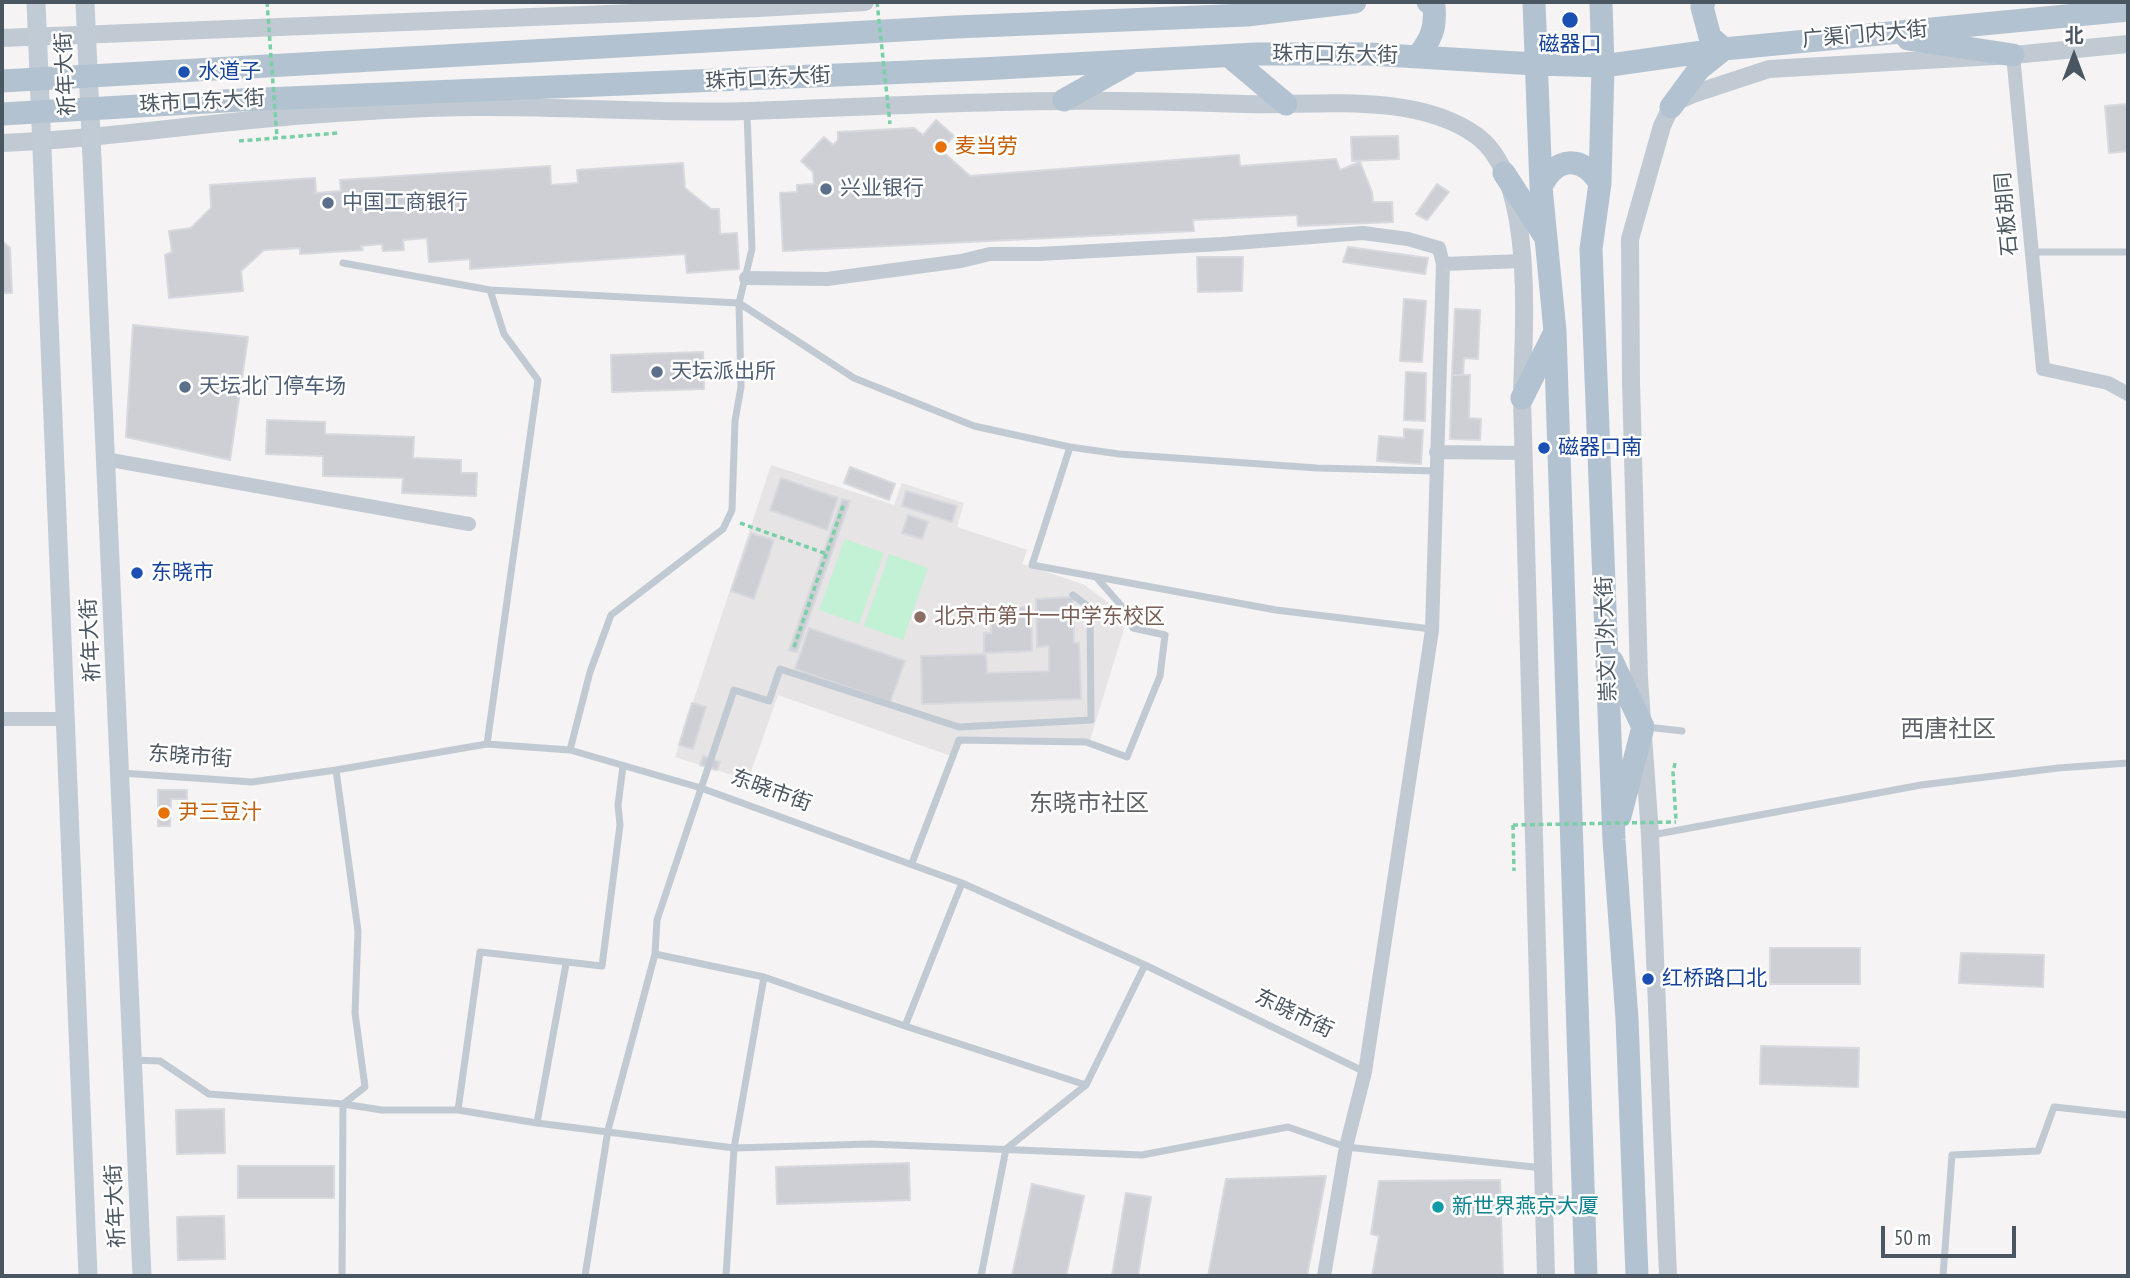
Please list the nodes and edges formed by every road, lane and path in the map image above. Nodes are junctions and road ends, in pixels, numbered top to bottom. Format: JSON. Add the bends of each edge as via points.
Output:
{"nodes":[{"id":1,"x":36,"y":2,"type":"edge"},
{"id":2,"x":85,"y":2,"type":"edge"},
{"id":3,"x":267,"y":2,"type":"edge"},
{"id":4,"x":865,"y":2,"type":"edge"},
{"id":5,"x":877,"y":2,"type":"edge"},
{"id":6,"x":1210,"y":2,"type":"edge"},
{"id":7,"x":1355,"y":2,"type":"edge"},
{"id":8,"x":1428,"y":2,"type":"edge"},
{"id":9,"x":1534,"y":2,"type":"edge"},
{"id":10,"x":1601,"y":2,"type":"edge"},
{"id":11,"x":1704,"y":2,"type":"edge"},
{"id":12,"x":759,"y":5,"type":"edge"},
{"id":13,"x":2128,"y":10,"type":"edge"},
{"id":14,"x":1247,"y":15,"type":"junction"},
{"id":15,"x":87,"y":34,"type":"junction"},
{"id":16,"x":1874,"y":34,"type":"junction"},
{"id":17,"x":37,"y":35,"type":"junction"},
{"id":18,"x":2,"y":38,"type":"edge"},
{"id":19,"x":2128,"y":44,"type":"edge"},
{"id":20,"x":1724,"y":48,"type":"junction"},
{"id":21,"x":2013,"y":55,"type":"junction"},
{"id":22,"x":1229,"y":56,"type":"junction"},
{"id":23,"x":1417,"y":57,"type":"junction"},
{"id":24,"x":1133,"y":62,"type":"junction"},
{"id":25,"x":1535,"y":64,"type":"junction"},
{"id":26,"x":1603,"y":65,"type":"junction"},
{"id":27,"x":89,"y":78,"type":"junction"},
{"id":28,"x":39,"y":80,"type":"junction"},
{"id":29,"x":2,"y":81,"type":"edge"},
{"id":30,"x":1064,"y":100,"type":"junction"},
{"id":31,"x":1286,"y":104,"type":"junction"},
{"id":32,"x":1671,"y":107,"type":"junction"},
{"id":33,"x":90,"y":108,"type":"junction"},
{"id":34,"x":747,"y":111,"type":"junction"},
{"id":35,"x":40,"y":112,"type":"junction"},
{"id":36,"x":2,"y":114,"type":"edge"},
{"id":37,"x":890,"y":124,"type":"dead end"},
{"id":38,"x":338,"y":133,"type":"dead end"},
{"id":39,"x":91,"y":138,"type":"junction"},
{"id":40,"x":277,"y":138,"type":"junction"},
{"id":41,"x":231,"y":141,"type":"dead end"},
{"id":42,"x":41,"y":142,"type":"junction"},
{"id":43,"x":2,"y":143,"type":"edge"},
{"id":44,"x":1504,"y":173,"type":"junction"},
{"id":45,"x":1600,"y":183,"type":"junction"},
{"id":46,"x":1541,"y":187,"type":"junction"},
{"id":47,"x":1547,"y":239,"type":"junction"},
{"id":48,"x":2031,"y":252,"type":"junction"},
{"id":49,"x":2128,"y":252,"type":"edge"},
{"id":50,"x":1522,"y":261,"type":"junction"},
{"id":51,"x":343,"y":263,"type":"dead end"},
{"id":52,"x":1443,"y":264,"type":"junction"},
{"id":53,"x":746,"y":278,"type":"junction"},
{"id":54,"x":490,"y":290,"type":"junction"},
{"id":55,"x":739,"y":303,"type":"junction"},
{"id":56,"x":1555,"y":331,"type":"junction"},
{"id":57,"x":2128,"y":394,"type":"edge"},
{"id":58,"x":1522,"y":397,"type":"junction"},
{"id":59,"x":1070,"y":447,"type":"junction"},
{"id":60,"x":1436,"y":452,"type":"junction"},
{"id":61,"x":1524,"y":453,"type":"junction"},
{"id":62,"x":105,"y":459,"type":"junction"},
{"id":63,"x":1436,"y":471,"type":"junction"},
{"id":64,"x":844,"y":503,"type":"dead end"},
{"id":65,"x":728,"y":519,"type":"junction"},
{"id":66,"x":469,"y":524,"type":"dead end"},
{"id":67,"x":827,"y":554,"type":"junction"},
{"id":68,"x":1097,"y":577,"type":"junction"},
{"id":69,"x":1073,"y":595,"type":"dead end"},
{"id":70,"x":1432,"y":629,"type":"junction"},
{"id":71,"x":794,"y":648,"type":"dead end"},
{"id":72,"x":1608,"y":652,"type":"junction"},
{"id":73,"x":2,"y":719,"type":"edge"},
{"id":74,"x":66,"y":719,"type":"junction"},
{"id":75,"x":959,"y":727,"type":"junction"},
{"id":76,"x":1643,"y":727,"type":"junction"},
{"id":77,"x":1682,"y":731,"type":"dead end"},
{"id":78,"x":959,"y":740,"type":"junction"},
{"id":79,"x":487,"y":744,"type":"junction"},
{"id":80,"x":570,"y":750,"type":"junction"},
{"id":81,"x":1675,"y":763,"type":"dead end"},
{"id":82,"x":2128,"y":763,"type":"edge"},
{"id":83,"x":623,"y":766,"type":"junction"},
{"id":84,"x":336,"y":770,"type":"junction"},
{"id":85,"x":119,"y":773,"type":"junction"},
{"id":86,"x":701,"y":788,"type":"junction"},
{"id":87,"x":1650,"y":835,"type":"junction"},
{"id":88,"x":1614,"y":839,"type":"junction"},
{"id":89,"x":912,"y":863,"type":"junction"},
{"id":90,"x":1514,"y":871,"type":"dead end"},
{"id":91,"x":962,"y":883,"type":"junction"},
{"id":92,"x":655,"y":954,"type":"junction"},
{"id":93,"x":566,"y":964,"type":"junction"},
{"id":94,"x":1145,"y":965,"type":"junction"},
{"id":95,"x":764,"y":977,"type":"junction"},
{"id":96,"x":905,"y":1026,"type":"junction"},
{"id":97,"x":132,"y":1059,"type":"junction"},
{"id":98,"x":1365,"y":1073,"type":"junction"},
{"id":99,"x":1086,"y":1085,"type":"junction"},
{"id":100,"x":343,"y":1104,"type":"junction"},
{"id":101,"x":458,"y":1110,"type":"junction"},
{"id":102,"x":2128,"y":1115,"type":"edge"},
{"id":103,"x":537,"y":1123,"type":"junction"},
{"id":104,"x":608,"y":1130,"type":"junction"},
{"id":105,"x":1346,"y":1147,"type":"junction"},
{"id":106,"x":734,"y":1148,"type":"junction"},
{"id":107,"x":1006,"y":1149,"type":"junction"},
{"id":108,"x":1544,"y":1168,"type":"junction"},
{"id":109,"x":1545,"y":1201,"type":"junction"},
{"id":110,"x":1584,"y":1206,"type":"junction"},
{"id":111,"x":88,"y":1276,"type":"edge"},
{"id":112,"x":142,"y":1276,"type":"edge"},
{"id":113,"x":342,"y":1276,"type":"edge"},
{"id":114,"x":585,"y":1276,"type":"edge"},
{"id":115,"x":726,"y":1276,"type":"edge"},
{"id":116,"x":981,"y":1276,"type":"edge"},
{"id":117,"x":1324,"y":1276,"type":"edge"},
{"id":118,"x":1546,"y":1276,"type":"edge"},
{"id":119,"x":1586,"y":1276,"type":"edge"},
{"id":120,"x":1637,"y":1276,"type":"edge"},
{"id":121,"x":1668,"y":1276,"type":"edge"},
{"id":122,"x":1943,"y":1276,"type":"edge"}],
"edges":[{"from":1,"to":17,"type":"main road","name":"祈年大街"},
{"from":2,"to":15,"type":"main road","name":"祈年大街"},
{"from":3,"to":40,"type":"path","bridge":true},
{"from":4,"to":12,"type":"street"},
{"from":5,"to":37,"type":"path","bridge":true},
{"from":6,"to":14,"type":"main road"},
{"from":7,"to":14,"type":"main road","name":"珠市口东大街"},
{"from":8,"to":23,"type":"main road","via":[[1434,7],[1435,23],[1429,43]]},
{"from":9,"to":25,"type":"main road","name":"崇文门外大街"},
{"from":10,"to":26,"type":"main road","name":"崇文门外大街"},
{"from":11,"to":20,"type":"main road","via":[[1710,37]]},
{"from":12,"to":15,"type":"street"},
{"from":13,"to":16,"type":"main road","name":"广渠门内大街"},
{"from":14,"to":27,"type":"main road","name":"珠市口东大街","via":[[955,27]]},
{"from":15,"to":17,"type":"street"},
{"from":15,"to":27,"type":"main road","name":"祈年大街"},
{"from":16,"to":20,"type":"main road","name":"广渠门内大街"},
{"from":16,"to":21,"type":"main road"},
{"from":17,"to":18,"type":"street"},
{"from":17,"to":28,"type":"main road","name":"祈年大街"},
{"from":19,"to":21,"type":"street"},
{"from":20,"to":26,"type":"main road","name":"广渠门内大街"},
{"from":20,"to":32,"type":"main road","via":[[1699,69]]},
{"from":21,"to":32,"type":"street","via":[[1769,69],[1693,94]]},
{"from":21,"to":48,"type":"street","name":"石板胡同"},
{"from":22,"to":23,"type":"main road","name":"珠市口东大街"},
{"from":22,"to":24,"type":"main road","name":"珠市口东大街"},
{"from":22,"to":31,"type":"main road"},
{"from":23,"to":25,"type":"main road","name":"珠市口东大街"},
{"from":24,"to":30,"type":"main road"},
{"from":24,"to":33,"type":"main road","name":"珠市口东大街"},
{"from":25,"to":26,"type":"main road","name":"珠市口东大街"},
{"from":25,"to":46,"type":"main road","name":"崇文门外大街"},
{"from":26,"to":45,"type":"main road","name":"崇文门外大街"},
{"from":27,"to":28,"type":"main road","name":"珠市口东大街"},
{"from":27,"to":33,"type":"main road","name":"祈年大街"},
{"from":28,"to":29,"type":"main road","name":"珠市口东大街"},
{"from":28,"to":35,"type":"main road","name":"祈年大街"},
{"from":30,"to":31,"type":"street","name":"珠市口东大街"},
{"from":30,"to":34,"type":"street","name":"珠市口东大街"},
{"from":31,"to":44,"type":"street","name":"珠市口东大街","via":[[1401,107],[1446,119],[1477,136],[1494,153]]},
{"from":32,"to":76,"type":"street","name":"崇文门外大街","via":[[1630,239]]},
{"from":33,"to":35,"type":"main road","name":"珠市口东大街"},
{"from":33,"to":39,"type":"main road","name":"祈年大街"},
{"from":34,"to":39,"type":"street","name":"珠市口东大街","via":[[462,107],[306,115]]},
{"from":34,"to":53,"type":"lane","via":[[752,249]]},
{"from":35,"to":36,"type":"main road","name":"珠市口东大街"},
{"from":35,"to":42,"type":"main road","name":"祈年大街"},
{"from":38,"to":40,"type":"path"},
{"from":39,"to":42,"type":"street","name":"珠市口东大街"},
{"from":39,"to":62,"type":"main road","name":"祈年大街"},
{"from":40,"to":41,"type":"path"},
{"from":42,"to":43,"type":"street","name":"珠市口东大街"},
{"from":42,"to":74,"type":"main road","name":"祈年大街"},
{"from":44,"to":47,"type":"main road"},
{"from":44,"to":50,"type":"street","name":"珠市口东大街","via":[[1518,217]]},
{"from":45,"to":46,"type":"main road","via":[[1591,170],[1574,162],[1551,171]]},
{"from":45,"to":72,"type":"main road","name":"崇文门外大街","via":[[1591,249]]},
{"from":46,"to":47,"type":"main road","name":"崇文门外大街"},
{"from":47,"to":56,"type":"main road","name":"崇文门外大街"},
{"from":48,"to":49,"type":"lane"},
{"from":48,"to":57,"type":"street","name":"石板胡同","via":[[2043,369],[2108,383]]},
{"from":50,"to":52,"type":"street"},
{"from":50,"to":58,"type":"street","name":"珠市口东大街"},
{"from":51,"to":54,"type":"lane"},
{"from":52,"to":53,"type":"street","via":[[1439,248],[1363,233],[989,254],[827,279]]},
{"from":52,"to":60,"type":"street"},
{"from":53,"to":55,"type":"lane"},
{"from":54,"to":55,"type":"lane"},
{"from":54,"to":79,"type":"lane","via":[[503,334],[538,380]]},
{"from":55,"to":59,"type":"lane","via":[[854,378],[974,426]]},
{"from":55,"to":65,"type":"lane","via":[[741,387]]},
{"from":56,"to":58,"type":"main road"},
{"from":56,"to":110,"type":"main road","name":"崇文门外大街"},
{"from":58,"to":61,"type":"street"},
{"from":59,"to":63,"type":"lane","via":[[1317,468]]},
{"from":59,"to":68,"type":"lane","via":[[1032,565]]},
{"from":60,"to":61,"type":"street"},
{"from":60,"to":63,"type":"street"},
{"from":61,"to":108,"type":"street"},
{"from":62,"to":66,"type":"street"},
{"from":62,"to":85,"type":"main road","name":"祈年大街"},
{"from":63,"to":70,"type":"street"},
{"from":64,"to":67,"type":"path"},
{"from":65,"to":67,"type":"path"},
{"from":65,"to":80,"type":"lane","via":[[723,529],[611,615],[590,672]]},
{"from":67,"to":71,"type":"path"},
{"from":68,"to":70,"type":"lane","via":[[1276,610]]},
{"from":68,"to":78,"type":"lane","via":[[1125,610],[1133,628],[1165,635],[1160,676],[1127,757],[1086,742]]},
{"from":69,"to":75,"type":"lane","via":[[1090,608],[1091,720]]},
{"from":70,"to":98,"type":"street"},
{"from":72,"to":76,"type":"main road"},
{"from":72,"to":88,"type":"main road","name":"崇文门外大街"},
{"from":73,"to":74,"type":"street"},
{"from":74,"to":111,"type":"main road","name":"祈年大街"},
{"from":75,"to":78,"type":"lane"},
{"from":75,"to":86,"type":"lane","via":[[779,669],[769,701],[734,690]]},
{"from":76,"to":77,"type":"lane"},
{"from":76,"to":87,"type":"street","name":"崇文门外大街"},
{"from":76,"to":88,"type":"main road"},
{"from":78,"to":89,"type":"lane"},
{"from":79,"to":80,"type":"lane","name":"东晓市街"},
{"from":79,"to":84,"type":"lane","name":"东晓市街"},
{"from":80,"to":83,"type":"lane","name":"东晓市街"},
{"from":81,"to":90,"type":"path","bridge":true,"via":[[1676,822],[1513,825]]},
{"from":82,"to":87,"type":"lane","via":[[1921,785]]},
{"from":83,"to":86,"type":"lane","name":"东晓市街"},
{"from":83,"to":93,"type":"lane","via":[[602,966]]},
{"from":84,"to":85,"type":"lane","name":"东晓市街","via":[[252,782]]},
{"from":84,"to":100,"type":"lane","via":[[358,931],[355,1013],[365,1087]]},
{"from":85,"to":97,"type":"main road","name":"祈年大街"},
{"from":86,"to":89,"type":"lane","name":"东晓市街"},
{"from":86,"to":92,"type":"lane","via":[[657,920]]},
{"from":87,"to":121,"type":"street","name":"崇文门外大街"},
{"from":88,"to":120,"type":"main road","name":"崇文门外大街","via":[[1627,1019]]},
{"from":89,"to":91,"type":"lane","name":"东晓市街"},
{"from":91,"to":94,"type":"lane","name":"东晓市街"},
{"from":91,"to":96,"type":"lane"},
{"from":92,"to":95,"type":"lane"},
{"from":92,"to":104,"type":"lane"},
{"from":93,"to":101,"type":"lane","via":[[480,952]]},
{"from":93,"to":103,"type":"lane"},
{"from":94,"to":98,"type":"lane","name":"东晓市街"},
{"from":94,"to":99,"type":"lane"},
{"from":95,"to":96,"type":"lane"},
{"from":95,"to":106,"type":"lane"},
{"from":96,"to":99,"type":"lane"},
{"from":97,"to":100,"type":"lane","via":[[160,1061],[209,1094]]},
{"from":97,"to":112,"type":"main road","name":"祈年大街"},
{"from":98,"to":105,"type":"street"},
{"from":99,"to":107,"type":"lane"},
{"from":100,"to":101,"type":"lane","via":[[382,1110]]},
{"from":100,"to":113,"type":"lane"},
{"from":101,"to":103,"type":"lane"},
{"from":102,"to":122,"type":"lane","via":[[2054,1107],[2038,1151],[1952,1154]]},
{"from":103,"to":104,"type":"lane"},
{"from":104,"to":106,"type":"lane"},
{"from":104,"to":114,"type":"lane"},
{"from":105,"to":107,"type":"lane","via":[[1288,1127],[1142,1155]]},
{"from":105,"to":108,"type":"lane"},
{"from":105,"to":117,"type":"street"},
{"from":106,"to":107,"type":"lane","via":[[870,1144]]},
{"from":106,"to":115,"type":"lane"},
{"from":107,"to":116,"type":"lane"},
{"from":108,"to":109,"type":"street"},
{"from":109,"to":110,"type":"street"},
{"from":109,"to":118,"type":"street"},
{"from":110,"to":119,"type":"main road","name":"崇文门外大街"}]}
